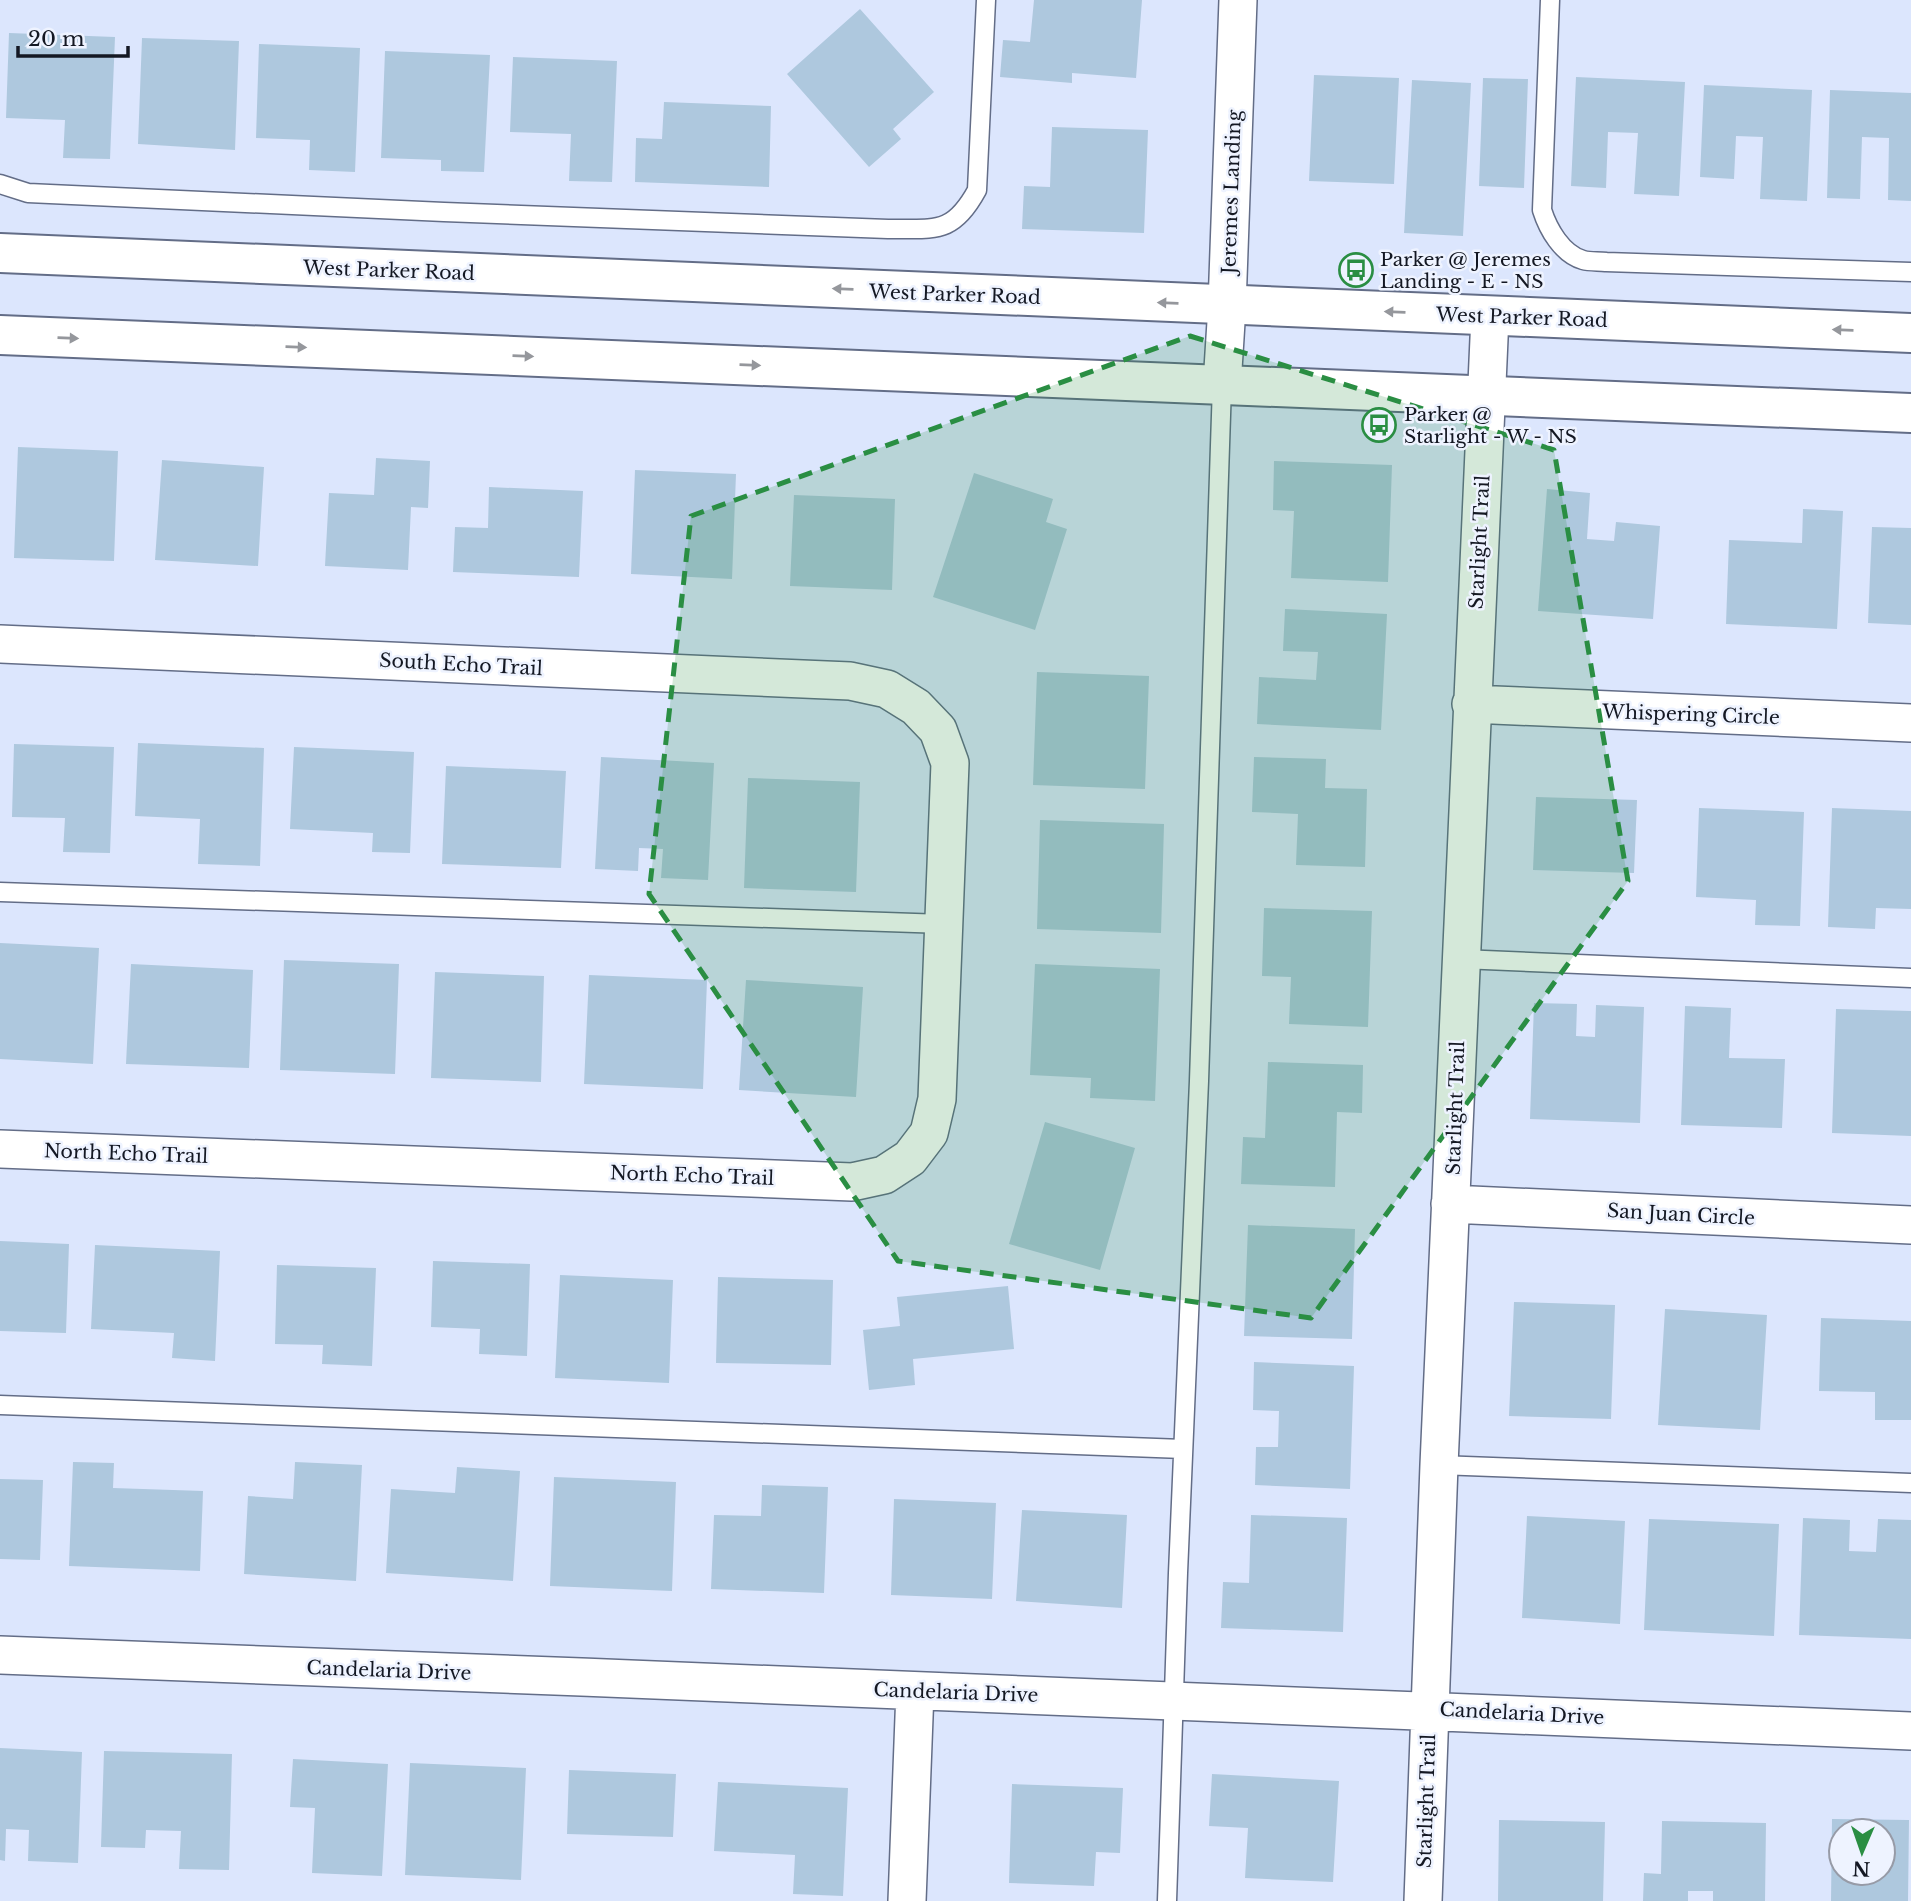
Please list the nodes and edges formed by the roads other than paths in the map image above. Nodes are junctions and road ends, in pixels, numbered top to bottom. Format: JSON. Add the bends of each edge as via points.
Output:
{"nodes":[{"id":1,"x":986,"y":0,"type":"edge"},
{"id":2,"x":1238,"y":0,"type":"edge"},
{"id":3,"x":1550,"y":0,"type":"edge"},
{"id":4,"x":0,"y":184,"type":"edge"},
{"id":5,"x":0,"y":253,"type":"edge"},
{"id":6,"x":1911,"y":272,"type":"edge"},
{"id":7,"x":1227,"y":306,"type":"junction"},
{"id":8,"x":1490,"y":316,"type":"junction"},
{"id":9,"x":1911,"y":333,"type":"edge"},
{"id":10,"x":0,"y":335,"type":"edge"},
{"id":11,"x":1222,"y":385,"type":"junction"},
{"id":12,"x":1486,"y":396,"type":"junction"},
{"id":13,"x":1911,"y":413,"type":"edge"},
{"id":14,"x":0,"y":644,"type":"edge"},
{"id":15,"x":1471,"y":704,"type":"junction"},
{"id":16,"x":916,"y":707,"type":"joint"},
{"id":17,"x":1911,"y":723,"type":"edge"},
{"id":18,"x":0,"y":892,"type":"edge"},
{"id":19,"x":944,"y":924,"type":"junction"},
{"id":20,"x":1461,"y":959,"type":"junction"},
{"id":21,"x":1911,"y":978,"type":"edge"},
{"id":22,"x":0,"y":1149,"type":"edge"},
{"id":23,"x":1450,"y":1204,"type":"junction"},
{"id":24,"x":1911,"y":1225,"type":"edge"},
{"id":25,"x":0,"y":1405,"type":"edge"},
{"id":26,"x":1183,"y":1449,"type":"junction"},
{"id":27,"x":1439,"y":1465,"type":"junction"},
{"id":28,"x":1911,"y":1483,"type":"edge"},
{"id":29,"x":0,"y":1655,"type":"edge"},
{"id":30,"x":915,"y":1691,"type":"junction"},
{"id":31,"x":1174,"y":1700,"type":"junction"},
{"id":32,"x":1429,"y":1709,"type":"junction"},
{"id":33,"x":1911,"y":1731,"type":"edge"},
{"id":34,"x":907,"y":1901,"type":"edge"},
{"id":35,"x":1167,"y":1901,"type":"edge"},
{"id":36,"x":1423,"y":1901,"type":"edge"}],
"edges":[{"from":1,"to":4,"type":"lane","via":[[977,190],[965,212],[941,228],[29,193]]},
{"from":2,"to":7,"type":"street","name":"Jeremes Landing"},
{"from":3,"to":6,"type":"lane","via":[[1542,210],[1554,237],[1570,253],[1583,260],[1606,262]]},
{"from":7,"to":5,"type":"main road","name":"West Parker Road","one_way":true},
{"from":8,"to":7,"type":"main road","name":"West Parker Road","one_way":true},
{"from":7,"to":11,"type":"street","name":"Jeremes Landing"},
{"from":9,"to":8,"type":"main road","name":"West Parker Road","one_way":true},
{"from":8,"to":12,"type":"street","name":"Starlight Trail"},
{"from":10,"to":11,"type":"main road","one_way":true},
{"from":11,"to":12,"type":"main road"},
{"from":11,"to":26,"type":"lane"},
{"from":12,"to":13,"type":"main road"},
{"from":12,"to":15,"type":"street","name":"Starlight Trail"},
{"from":14,"to":16,"type":"street","name":"South Echo Trail","via":[[850,681],[887,690]]},
{"from":15,"to":17,"type":"street","name":"Whispering Circle"},
{"from":15,"to":20,"type":"street","name":"Starlight Trail"},
{"from":16,"to":19,"type":"street","name":"North Echo Trail","via":[[938,730],[950,764]]},
{"from":18,"to":19,"type":"lane"},
{"from":19,"to":22,"type":"street","name":"North Echo Trail","via":[[937,1099],[929,1133],[911,1158],[884,1175],[852,1182]]},
{"from":20,"to":21,"type":"lane"},
{"from":20,"to":23,"type":"street","name":"Starlight Trail"},
{"from":23,"to":24,"type":"street","name":"San Juan Circle"},
{"from":23,"to":27,"type":"street","name":"Starlight Trail"},
{"from":25,"to":26,"type":"lane"},
{"from":26,"to":31,"type":"lane"},
{"from":27,"to":28,"type":"lane"},
{"from":27,"to":32,"type":"street","name":"Starlight Trail"},
{"from":29,"to":30,"type":"street","name":"Candelaria Drive"},
{"from":30,"to":31,"type":"street","name":"Candelaria Drive"},
{"from":30,"to":34,"type":"street"},
{"from":31,"to":32,"type":"street","name":"Candelaria Drive"},
{"from":31,"to":35,"type":"lane"},
{"from":32,"to":33,"type":"street","name":"Candelaria Drive"},
{"from":32,"to":36,"type":"street","name":"Starlight Trail"}]}
